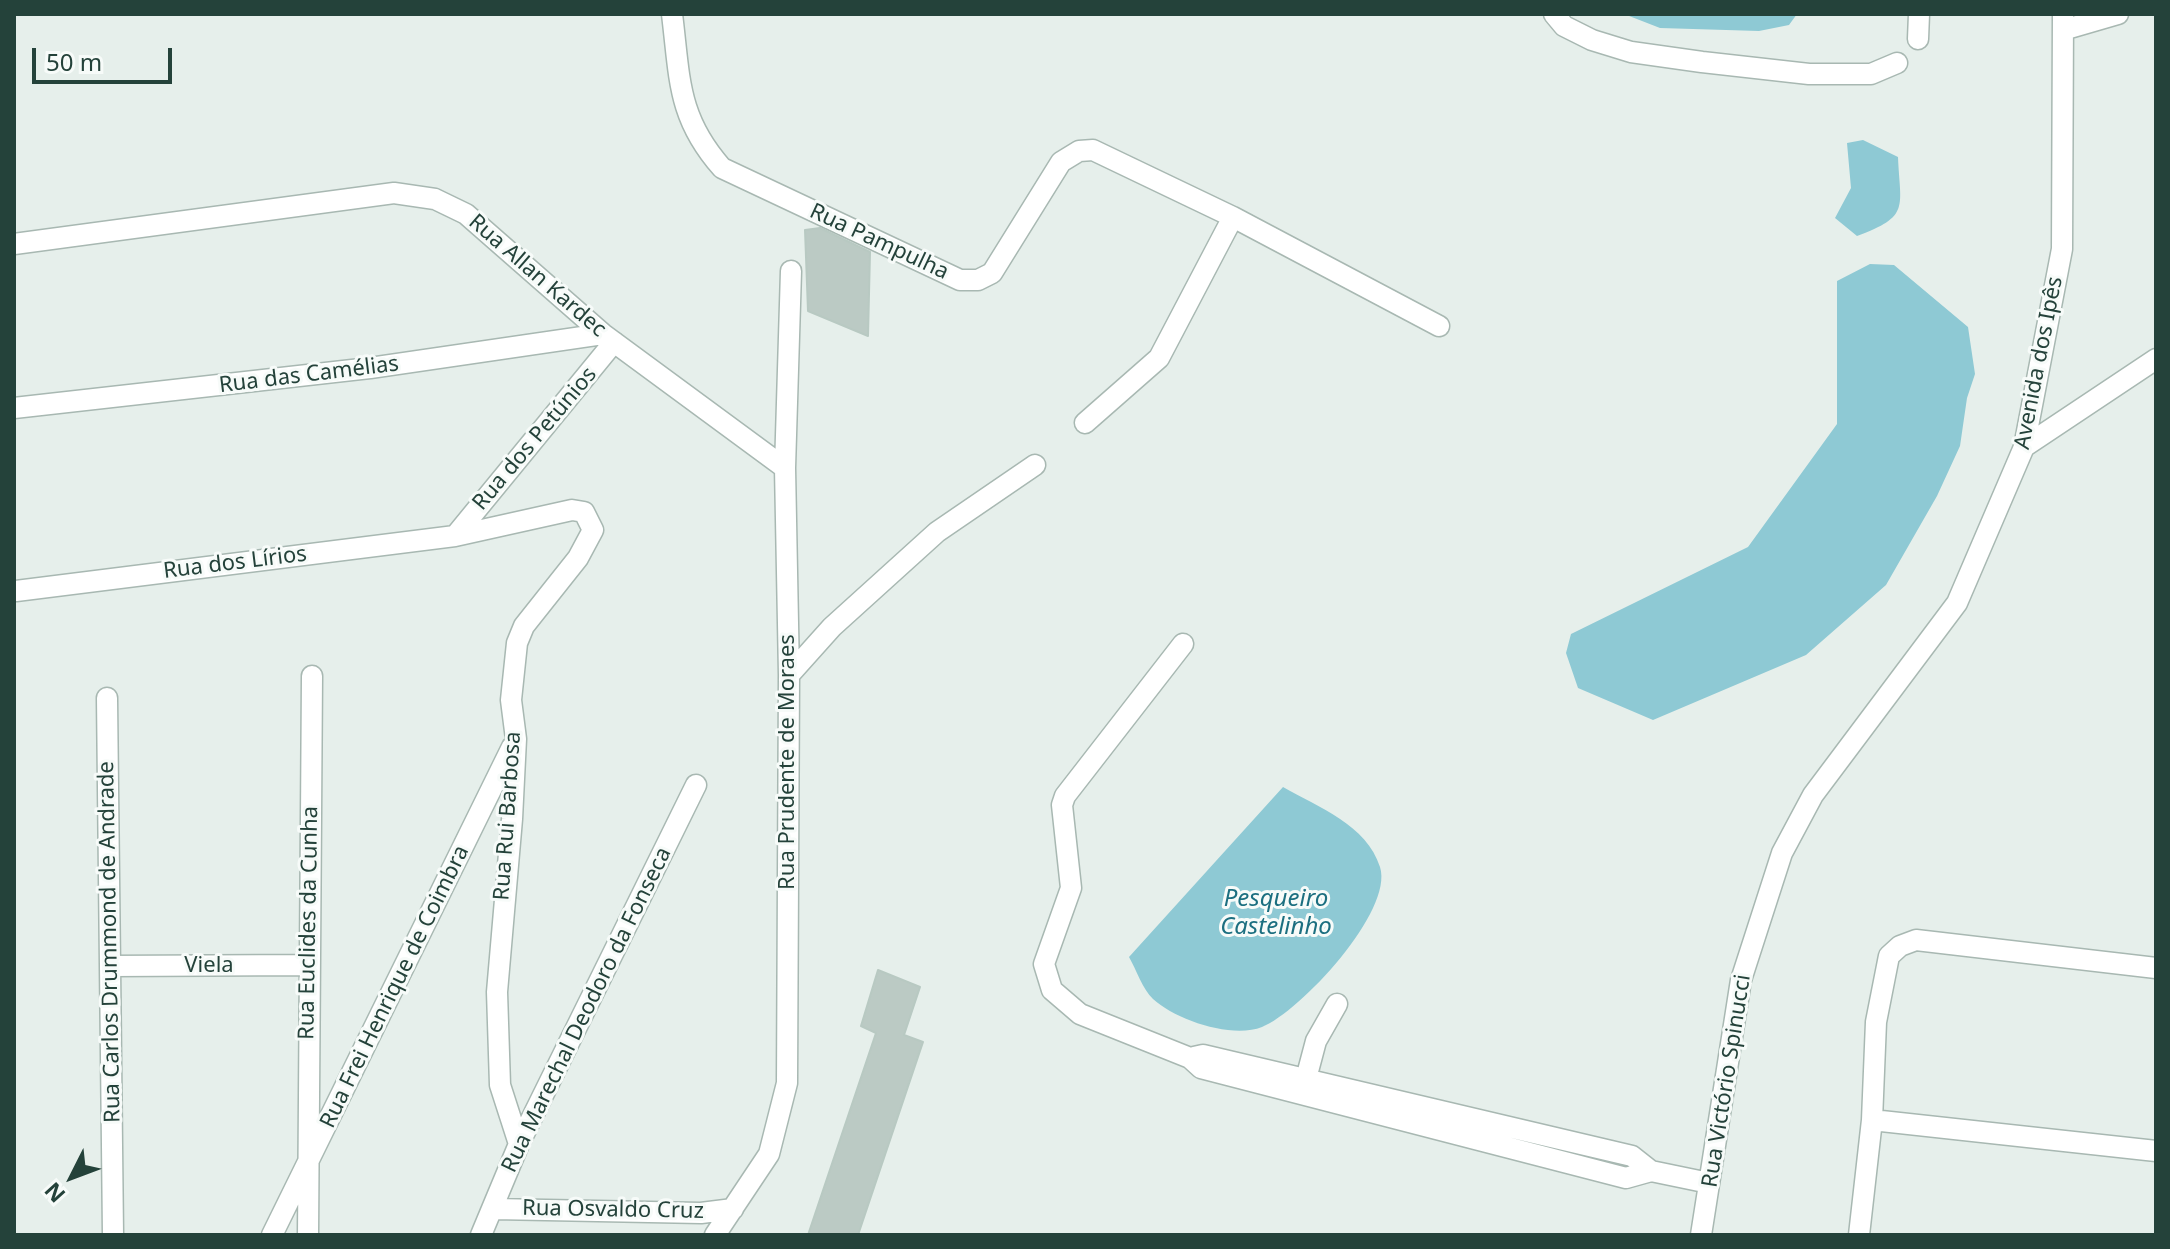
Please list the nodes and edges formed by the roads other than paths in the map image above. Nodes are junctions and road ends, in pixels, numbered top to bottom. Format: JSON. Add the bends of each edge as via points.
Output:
{"nodes":[{"id":1,"x":672,"y":14,"type":"edge"},
{"id":2,"x":1554,"y":14,"type":"edge"},
{"id":3,"x":1919,"y":14,"type":"edge"},
{"id":4,"x":2118,"y":14,"type":"edge"},
{"id":5,"x":2063,"y":22,"type":"edge"},
{"id":6,"x":1918,"y":39,"type":"dead end"},
{"id":7,"x":1897,"y":63,"type":"dead end"},
{"id":8,"x":1233,"y":217,"type":"junction"},
{"id":9,"x":14,"y":244,"type":"edge"},
{"id":10,"x":791,"y":271,"type":"dead end"},
{"id":11,"x":1439,"y":326,"type":"dead end"},
{"id":12,"x":608,"y":338,"type":"junction"},
{"id":13,"x":2156,"y":359,"type":"edge"},
{"id":14,"x":14,"y":408,"type":"edge"},
{"id":15,"x":1085,"y":423,"type":"dead end"},
{"id":16,"x":2024,"y":447,"type":"junction"},
{"id":17,"x":1035,"y":465,"type":"dead end"},
{"id":18,"x":785,"y":468,"type":"junction"},
{"id":19,"x":455,"y":536,"type":"junction"},
{"id":20,"x":16,"y":591,"type":"edge"},
{"id":21,"x":1183,"y":644,"type":"dead end"},
{"id":22,"x":789,"y":675,"type":"junction"},
{"id":23,"x":312,"y":676,"type":"dead end"},
{"id":24,"x":107,"y":698,"type":"dead end"},
{"id":25,"x":516,"y":739,"type":"junction"},
{"id":26,"x":696,"y":785,"type":"dead end"},
{"id":27,"x":1813,"y":795,"type":"joint"},
{"id":28,"x":2152,"y":963,"type":"edge"},
{"id":29,"x":308,"y":965,"type":"junction"},
{"id":30,"x":110,"y":966,"type":"junction"},
{"id":31,"x":1337,"y":1004,"type":"dead end"},
{"id":32,"x":1304,"y":1086,"type":"junction"},
{"id":33,"x":1423,"y":1117,"type":"junction"},
{"id":34,"x":1872,"y":1120,"type":"junction"},
{"id":35,"x":1531,"y":1132,"type":"junction"},
{"id":36,"x":519,"y":1144,"type":"junction"},
{"id":37,"x":2156,"y":1151,"type":"edge"},
{"id":38,"x":1524,"y":1153,"type":"junction"},
{"id":39,"x":306,"y":1171,"type":"junction"},
{"id":40,"x":1651,"y":1171,"type":"junction"},
{"id":41,"x":1709,"y":1183,"type":"junction"},
{"id":42,"x":494,"y":1209,"type":"junction"},
{"id":43,"x":733,"y":1209,"type":"junction"},
{"id":44,"x":113,"y":1235,"type":"edge"},
{"id":45,"x":272,"y":1235,"type":"edge"},
{"id":46,"x":308,"y":1235,"type":"edge"},
{"id":47,"x":481,"y":1235,"type":"edge"},
{"id":48,"x":715,"y":1235,"type":"edge"},
{"id":49,"x":1701,"y":1235,"type":"edge"},
{"id":50,"x":1859,"y":1235,"type":"edge"}],
"edges":[{"from":1,"to":8,"type":"street","name":"Rua Pampulha","via":[[684,110],[700,142],[722,168],[960,280],[992,273],[1061,162],[1079,151],[1093,150]]},
{"from":2,"to":7,"type":"street","via":[[1564,26],[1592,40],[1673,58],[1809,74],[1871,74]]},
{"from":3,"to":6,"type":"street"},
{"from":4,"to":5,"type":"street"},
{"from":5,"to":16,"type":"street","name":"Avenida dos Ipês","via":[[2062,249]]},
{"from":8,"to":11,"type":"street","name":"Rua Pampulha"},
{"from":8,"to":15,"type":"street","via":[[1159,358]]},
{"from":9,"to":12,"type":"street","name":"Rua Allan Kardec","via":[[394,193],[435,199],[466,214]]},
{"from":10,"to":18,"type":"street","name":"Rua Prudente de Moraes"},
{"from":12,"to":14,"type":"street","name":"Rua das Camélias"},
{"from":12,"to":18,"type":"street","name":"Rua Allan Kardec"},
{"from":12,"to":19,"type":"street","name":"Rua dos Petúnios"},
{"from":13,"to":16,"type":"street"},
{"from":16,"to":27,"type":"street","name":"Avenida dos Ipês","via":[[1957,603]]},
{"from":17,"to":22,"type":"street","via":[[937,532],[832,627]]},
{"from":18,"to":22,"type":"street","name":"Rua Prudente de Moraes"},
{"from":19,"to":20,"type":"street","name":"Rua dos Lírios"},
{"from":19,"to":25,"type":"street","name":"Rua Rui Barbosa","via":[[572,510],[584,512],[593,530],[517,643],[511,700]]},
{"from":21,"to":32,"type":"street","via":[[1065,796],[1071,888],[1044,964],[1052,990],[1080,1014],[1190,1058],[1201,1068]]},
{"from":22,"to":43,"type":"street","name":"Rua Prudente de Moraes","via":[[787,1083],[769,1154]]},
{"from":23,"to":29,"type":"street","name":"Rua Euclides da Cunha"},
{"from":24,"to":30,"type":"street","name":"Rua Carlos Drummond de Andrade"},
{"from":25,"to":36,"type":"street","name":"Rua Rui Barbosa","via":[[497,992],[500,1085]]},
{"from":25,"to":39,"type":"street","name":"Rua Frei Henrique de Coimbra"},
{"from":26,"to":36,"type":"street","name":"Rua Marechal Deodoro da Fonseca"},
{"from":27,"to":41,"type":"street","name":"Rua Victório Spinucci","via":[[1782,853],[1741,980]]},
{"from":28,"to":34,"type":"street","via":[[1916,940],[1900,946],[1889,956],[1876,1022]]},
{"from":29,"to":30,"type":"street","name":"Viela"},
{"from":29,"to":39,"type":"street","name":"Rua Euclides da Cunha"},
{"from":30,"to":44,"type":"street","name":"Rua Carlos Drummond de Andrade"},
{"from":31,"to":32,"type":"street","via":[[1316,1041]]},
{"from":32,"to":33,"type":"street"},
{"from":33,"to":35,"type":"street"},
{"from":33,"to":38,"type":"street"},
{"from":34,"to":37,"type":"street"},
{"from":34,"to":50,"type":"street"},
{"from":35,"to":38,"type":"street"},
{"from":35,"to":40,"type":"street","via":[[1632,1156]]},
{"from":36,"to":42,"type":"street","name":"Rua Marechal Deodoro da Fonseca"},
{"from":38,"to":40,"type":"street","via":[[1626,1178]]},
{"from":39,"to":45,"type":"street","name":"Rua Frei Henrique de Coimbra"},
{"from":39,"to":46,"type":"street","name":"Rua Euclides da Cunha"},
{"from":40,"to":41,"type":"street"},
{"from":41,"to":49,"type":"street","name":"Rua Victório Spinucci"},
{"from":42,"to":43,"type":"street","name":"Rua Osvaldo Cruz"},
{"from":42,"to":47,"type":"street","name":"Rua Marechal Deodoro da Fonseca"},
{"from":43,"to":48,"type":"street","name":"Rua Prudente de Moraes"}]}
